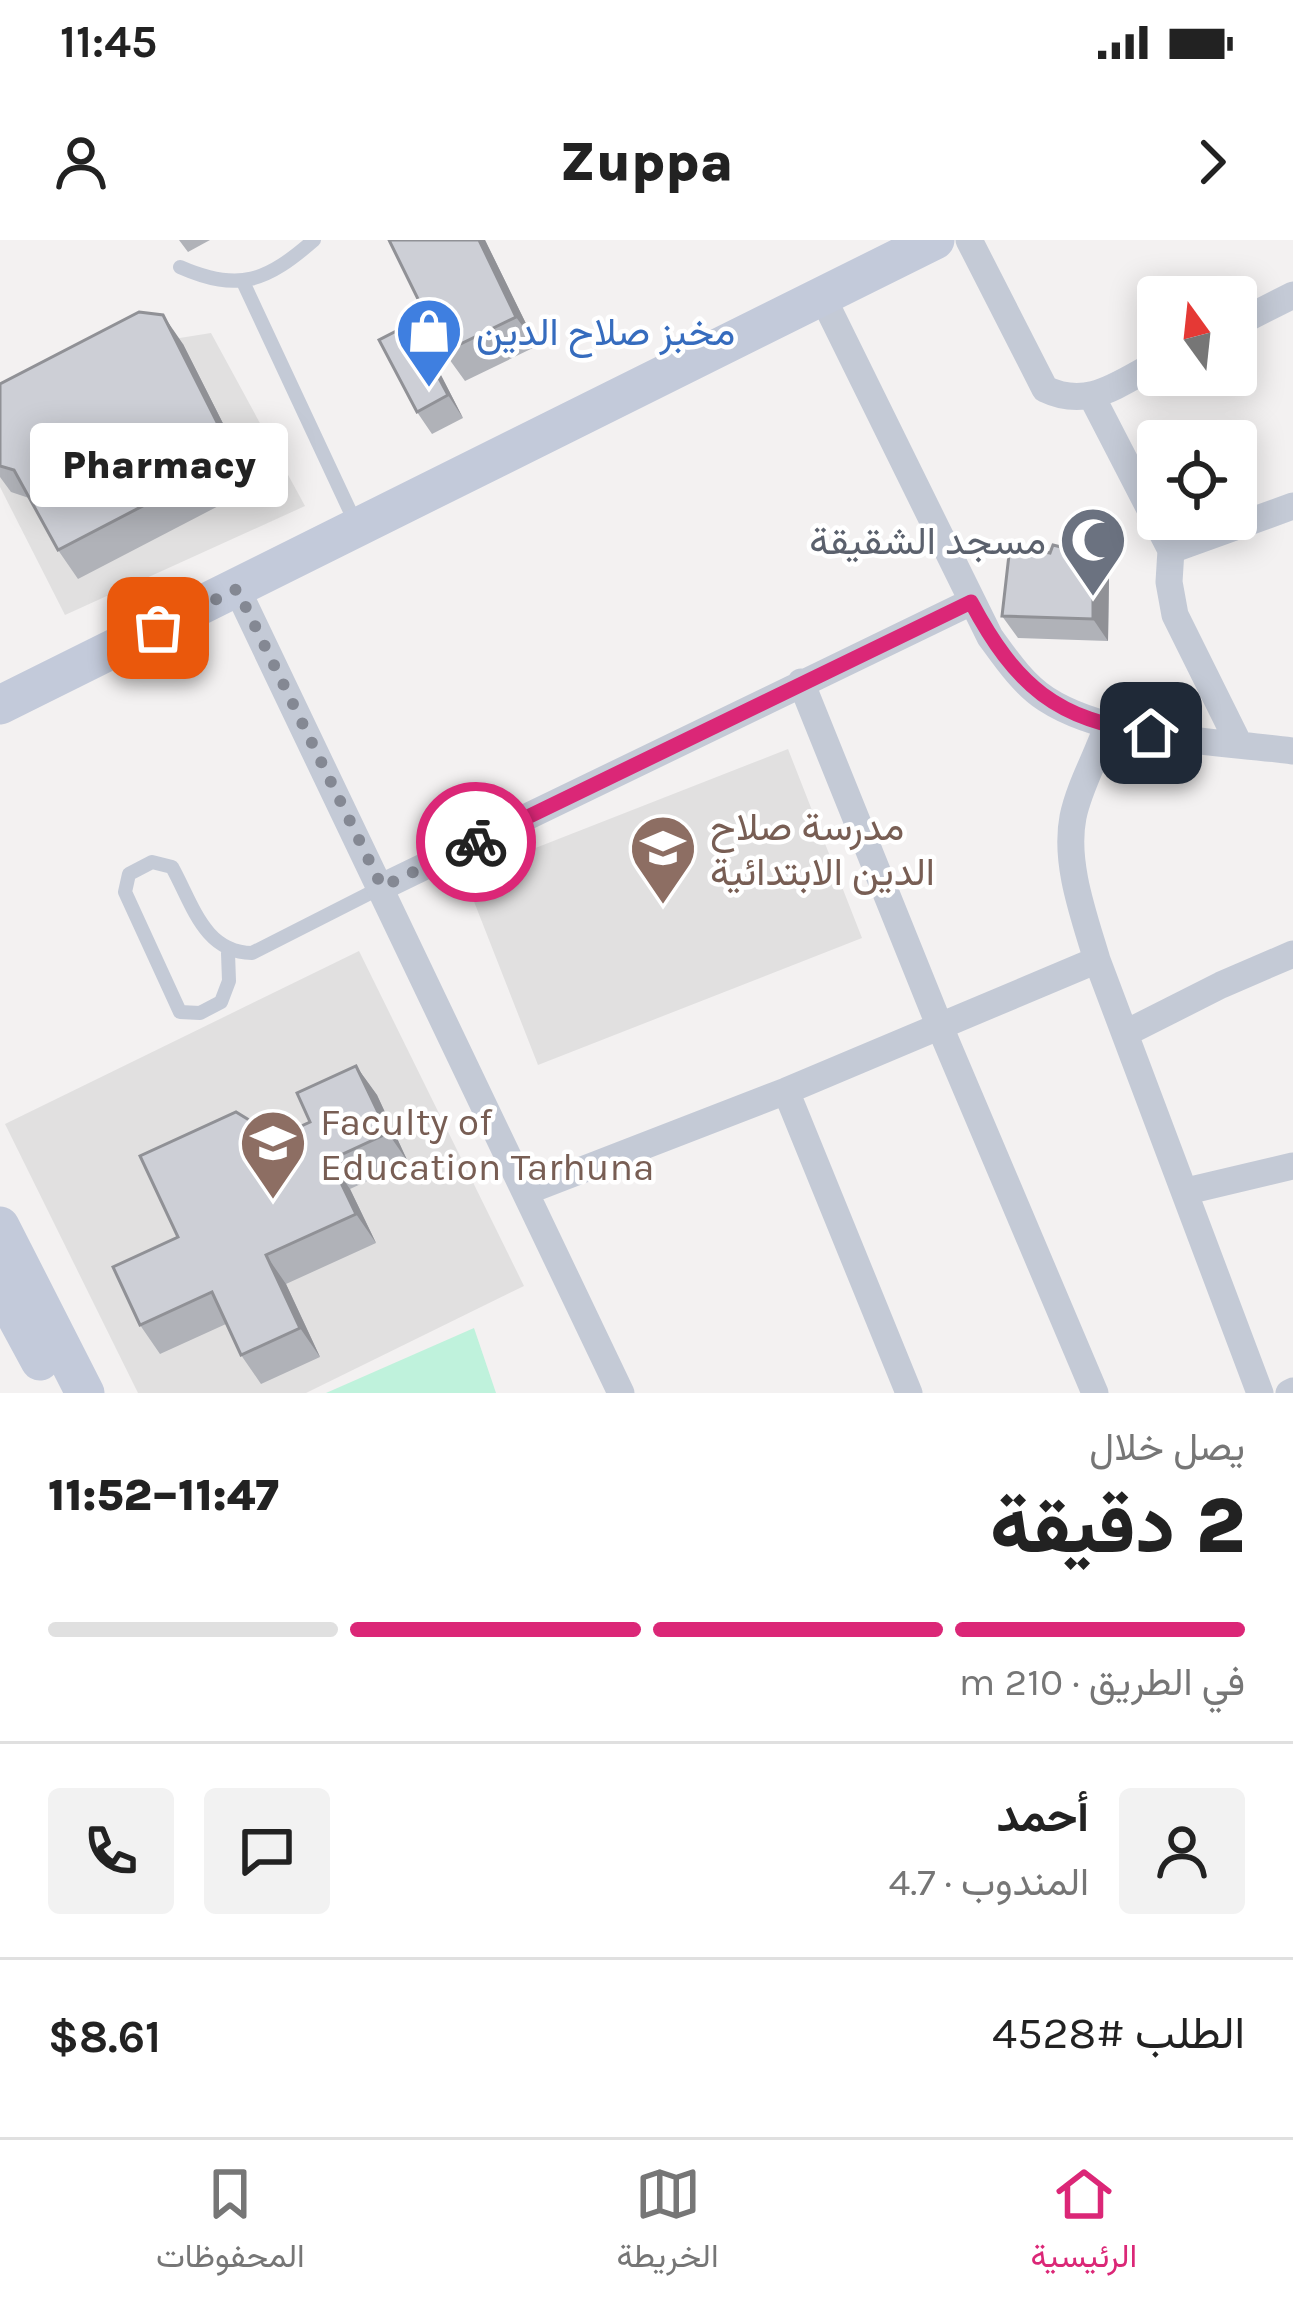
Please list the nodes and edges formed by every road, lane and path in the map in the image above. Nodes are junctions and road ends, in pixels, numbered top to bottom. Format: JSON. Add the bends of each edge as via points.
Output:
{"nodes":[{"id":1,"x":314,"y":240,"type":"edge"},
{"id":2,"x":969,"y":240,"type":"edge"},
{"id":3,"x":925,"y":242,"type":"edge"},
{"id":4,"x":181,"y":267,"type":"dead end"},
{"id":5,"x":244,"y":284,"type":"junction"},
{"id":6,"x":1293,"y":295,"type":"edge"},
{"id":7,"x":823,"y":298,"type":"junction"},
{"id":8,"x":1257,"y":313,"type":"edge"},
{"id":9,"x":1137,"y":374,"type":"edge"},
{"id":10,"x":1092,"y":397,"type":"junction"},
{"id":11,"x":1293,"y":506,"type":"edge"},
{"id":12,"x":358,"y":529,"type":"junction"},
{"id":13,"x":1171,"y":550,"type":"junction"},
{"id":14,"x":237,"y":589,"type":"junction"},
{"id":15,"x":971,"y":602,"type":"junction"},
{"id":16,"x":801,"y":682,"type":"junction"},
{"id":17,"x":0,"y":705,"type":"edge"},
{"id":18,"x":1107,"y":727,"type":"junction"},
{"id":19,"x":1239,"y":744,"type":"junction"},
{"id":20,"x":1293,"y":752,"type":"edge"},
{"id":21,"x":382,"y":887,"type":"junction"},
{"id":22,"x":228,"y":953,"type":"junction"},
{"id":23,"x":1293,"y":954,"type":"edge"},
{"id":24,"x":1097,"y":960,"type":"junction"},
{"id":25,"x":940,"y":1027,"type":"junction"},
{"id":26,"x":1126,"y":1033,"type":"junction"},
{"id":27,"x":786,"y":1091,"type":"junction"},
{"id":28,"x":1293,"y":1166,"type":"edge"},
{"id":29,"x":1187,"y":1191,"type":"junction"},
{"id":30,"x":525,"y":1192,"type":"junction"},
{"id":31,"x":0,"y":1226,"type":"edge"},
{"id":32,"x":0,"y":1287,"type":"edge"},
{"id":33,"x":57,"y":1393,"type":"edge"},
{"id":34,"x":86,"y":1393,"type":"edge"},
{"id":35,"x":621,"y":1393,"type":"edge"},
{"id":36,"x":909,"y":1393,"type":"edge"},
{"id":37,"x":1095,"y":1393,"type":"edge"},
{"id":38,"x":1261,"y":1393,"type":"edge"}],
"edges":[{"from":1,"to":5,"type":"lane"},
{"from":2,"to":10,"type":"street","via":[[1045,388],[1065,398]]},
{"from":3,"to":7,"type":"street"},
{"from":4,"to":5,"type":"lane"},
{"from":5,"to":12,"type":"lane"},
{"from":6,"to":8,"type":"street"},
{"from":7,"to":12,"type":"street"},
{"from":7,"to":15,"type":"street"},
{"from":9,"to":10,"type":"street"},
{"from":10,"to":13,"type":"street"},
{"from":11,"to":13,"type":"street"},
{"from":12,"to":14,"type":"street"},
{"from":13,"to":19,"type":"street","via":[[1175,615]]},
{"from":14,"to":17,"type":"street"},
{"from":14,"to":21,"type":"street"},
{"from":15,"to":16,"type":"street"},
{"from":15,"to":18,"type":"street","via":[[1010,666],[1042,697]]},
{"from":16,"to":21,"type":"street"},
{"from":16,"to":25,"type":"street"},
{"from":18,"to":19,"type":"street"},
{"from":18,"to":24,"type":"street","via":[[1073,817],[1080,902]]},
{"from":19,"to":20,"type":"street"},
{"from":21,"to":22,"type":"lane","via":[[252,953]]},
{"from":21,"to":30,"type":"street"},
{"from":22,"to":22,"type":"lane","via":[[221,1002],[180,1012],[125,892],[129,874],[152,862],[172,867]]},
{"from":23,"to":26,"type":"street"},
{"from":24,"to":25,"type":"street"},
{"from":24,"to":26,"type":"street"},
{"from":25,"to":27,"type":"street"},
{"from":25,"to":37,"type":"street"},
{"from":26,"to":29,"type":"street"},
{"from":27,"to":30,"type":"street"},
{"from":27,"to":36,"type":"street"},
{"from":28,"to":29,"type":"street"},
{"from":29,"to":38,"type":"street"},
{"from":30,"to":35,"type":"street"},
{"from":31,"to":34,"type":"street"},
{"from":32,"to":33,"type":"street"}]}
